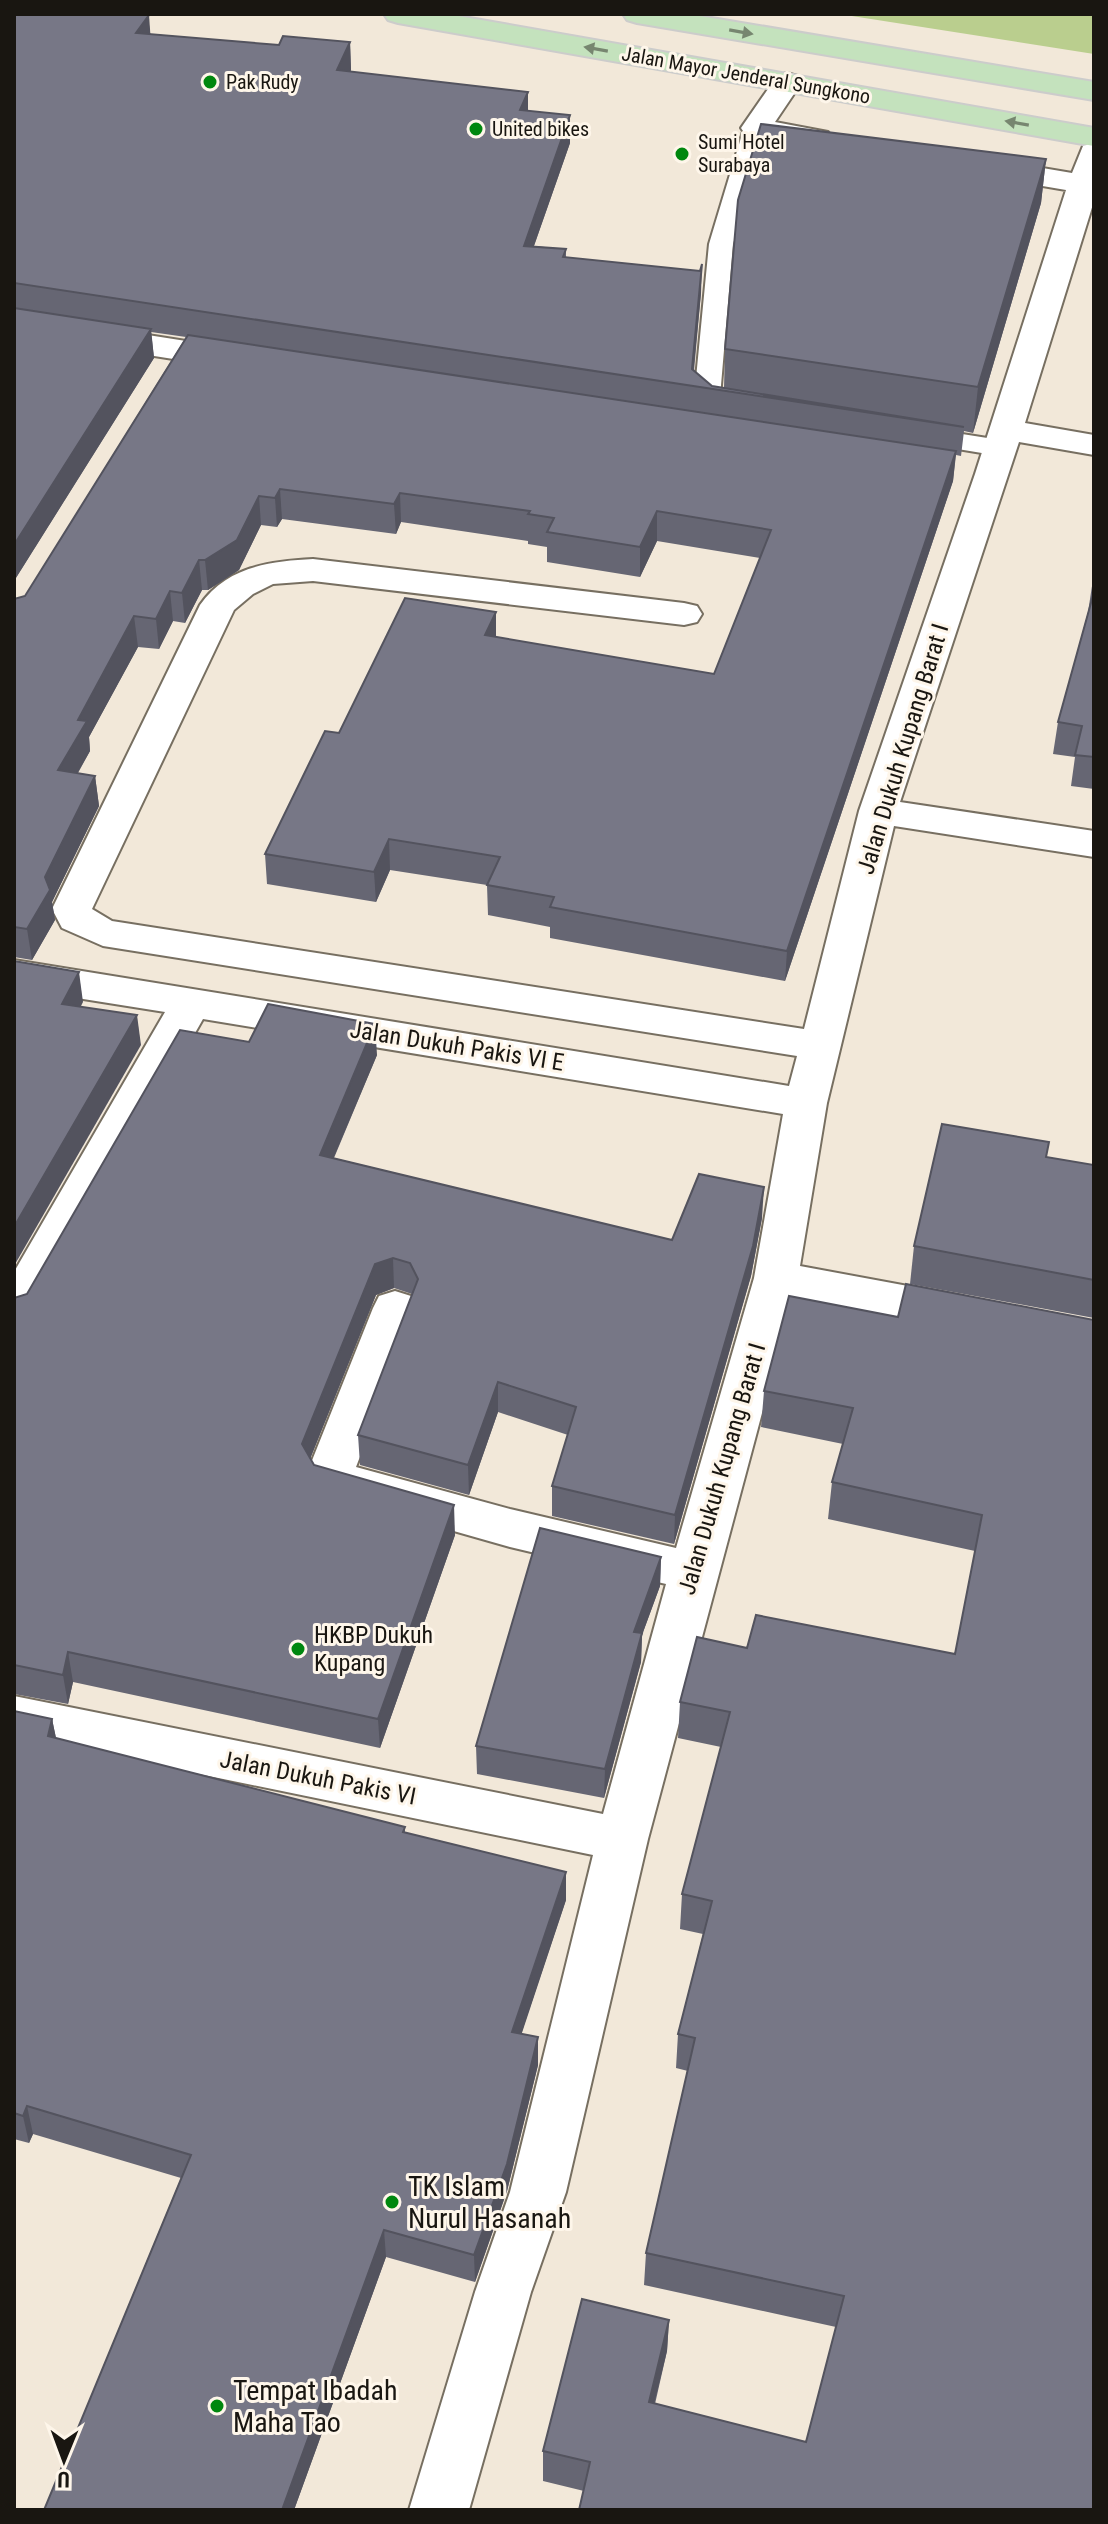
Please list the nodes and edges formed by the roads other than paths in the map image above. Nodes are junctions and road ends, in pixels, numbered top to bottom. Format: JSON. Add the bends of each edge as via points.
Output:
{"nodes":[{"id":1,"x":398,"y":14,"type":"edge"},
{"id":2,"x":637,"y":14,"type":"edge"},
{"id":3,"x":787,"y":82,"type":"junction"},
{"id":4,"x":1094,"y":91,"type":"edge"},
{"id":5,"x":756,"y":128,"type":"junction"},
{"id":6,"x":1094,"y":137,"type":"edge"},
{"id":7,"x":850,"y":144,"type":"edge"},
{"id":8,"x":959,"y":163,"type":"edge"},
{"id":9,"x":1089,"y":168,"type":"edge"},
{"id":10,"x":14,"y":324,"type":"edge"},
{"id":11,"x":179,"y":351,"type":"junction"},
{"id":12,"x":273,"y":365,"type":"edge"},
{"id":13,"x":158,"y":384,"type":"edge"},
{"id":14,"x":761,"y":425,"type":"joint"},
{"id":15,"x":696,"y":426,"type":"edge"},
{"id":16,"x":892,"y":444,"type":"edge"},
{"id":17,"x":1094,"y":445,"type":"edge"},
{"id":18,"x":999,"y":451,"type":"junction"},
{"id":19,"x":684,"y":614,"type":"dead end"},
{"id":20,"x":878,"y":811,"type":"junction"},
{"id":21,"x":1094,"y":844,"type":"edge"},
{"id":22,"x":14,"y":974,"type":"edge"},
{"id":23,"x":191,"y":1003,"type":"junction"},
{"id":24,"x":821,"y":1046,"type":"junction"},
{"id":25,"x":806,"y":1103,"type":"junction"},
{"id":26,"x":776,"y":1278,"type":"junction"},
{"id":27,"x":395,"y":1308,"type":"dead end"},
{"id":28,"x":14,"y":1311,"type":"edge"},
{"id":29,"x":1004,"y":1321,"type":"edge"},
{"id":30,"x":693,"y":1571,"type":"junction"},
{"id":31,"x":14,"y":1716,"type":"edge"},
{"id":32,"x":622,"y":1839,"type":"junction"},
{"id":33,"x":439,"y":2510,"type":"edge"}],
"edges":[{"from":3,"to":1,"type":"main road","name":"Jalan Mayor Jenderal Sungkono","one_way":true},
{"from":2,"to":4,"type":"main road","name":"Jalan Mayor Jenderal Sungkono","one_way":true},
{"from":3,"to":5,"type":"street"},
{"from":6,"to":3,"type":"main road","name":"Jalan Mayor Jenderal Sungkono","one_way":true},
{"from":5,"to":7,"type":"street"},
{"from":5,"to":14,"type":"lane","via":[[721,244],[707,399]]},
{"from":8,"to":9,"type":"street"},
{"from":9,"to":18,"type":"street","name":"Jalan Dukuh Kupang Barat I"},
{"from":10,"to":11,"type":"street"},
{"from":11,"to":12,"type":"street"},
{"from":11,"to":13,"type":"street"},
{"from":14,"to":15,"type":"street"},
{"from":16,"to":18,"type":"street"},
{"from":17,"to":18,"type":"street"},
{"from":18,"to":20,"type":"street","name":"Jalan Dukuh Kupang Barat I"},
{"from":19,"to":24,"type":"street","via":[[313,570],[273,571],[252,578],[218,605],[72,909],[76,919],[103,933]]},
{"from":20,"to":21,"type":"street"},
{"from":20,"to":24,"type":"street","name":"Jalan Dukuh Kupang Barat I"},
{"from":22,"to":23,"type":"street","name":"Jalan Dukuh Pakis VI E"},
{"from":23,"to":25,"type":"street","name":"Jalan Dukuh Pakis VI E"},
{"from":23,"to":28,"type":"street"},
{"from":24,"to":25,"type":"street","name":"Jalan Dukuh Kupang Barat I"},
{"from":25,"to":26,"type":"street","name":"Jalan Dukuh Kupang Barat I"},
{"from":26,"to":29,"type":"street"},
{"from":26,"to":30,"type":"street","name":"Jalan Dukuh Kupang Barat I"},
{"from":27,"to":30,"type":"street","via":[[330,1473],[334,1479]]},
{"from":30,"to":32,"type":"street","name":"Jalan Dukuh Kupang Barat I"},
{"from":31,"to":32,"type":"street","name":"Jalan Dukuh Pakis VI"},
{"from":32,"to":33,"type":"street","name":"Jalan Dukuh Kupang Barat I","via":[[538,2192]]}]}
